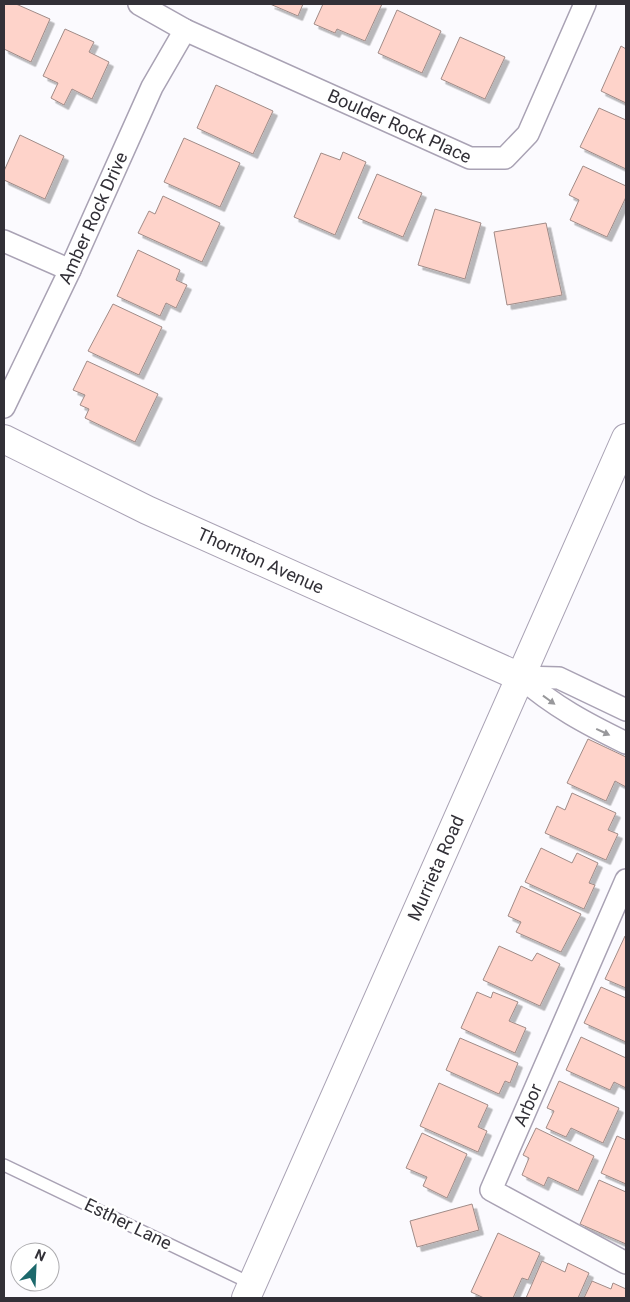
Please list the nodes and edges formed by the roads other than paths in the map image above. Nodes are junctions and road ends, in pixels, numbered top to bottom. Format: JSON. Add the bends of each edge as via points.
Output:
{"nodes":[{"id":1,"x":139,"y":4,"type":"edge"},
{"id":2,"x":585,"y":4,"type":"edge"},
{"id":3,"x":184,"y":30,"type":"junction"},
{"id":4,"x":4,"y":241,"type":"edge"},
{"id":5,"x":70,"y":270,"type":"junction"},
{"id":6,"x":4,"y":407,"type":"edge"},
{"id":7,"x":4,"y":439,"type":"edge"},
{"id":8,"x":625,"y":446,"type":"edge"},
{"id":9,"x":520,"y":677,"type":"junction"},
{"id":10,"x":626,"y":710,"type":"edge"},
{"id":11,"x":626,"y":743,"type":"edge"},
{"id":12,"x":626,"y":880,"type":"edge"},
{"id":13,"x":4,"y":1165,"type":"edge"},
{"id":14,"x":626,"y":1263,"type":"edge"},
{"id":15,"x":249,"y":1291,"type":"edge"}],
"edges":[{"from":1,"to":3,"type":"street","name":"Boulder Rock Place"},
{"from":2,"to":3,"type":"street","name":"Boulder Rock Place","via":[[528,134],[505,158],[470,158]]},
{"from":3,"to":5,"type":"street","name":"Amber Rock Drive","via":[[152,87]]},
{"from":4,"to":5,"type":"street"},
{"from":5,"to":6,"type":"street","name":"Amber Rock Drive"},
{"from":7,"to":9,"type":"main road","name":"Thornton Avenue","via":[[147,510]]},
{"from":8,"to":9,"type":"main road","name":"Murrieta Road"},
{"from":9,"to":10,"type":"street","via":[[559,678]]},
{"from":9,"to":11,"type":"street","one_way":true,"via":[[548,701],[580,721]]},
{"from":9,"to":15,"type":"main road","name":"Murrieta Road"},
{"from":12,"to":14,"type":"street","name":"Arbor","via":[[491,1190]]},
{"from":13,"to":15,"type":"lane","name":"Esther Lane"}]}
